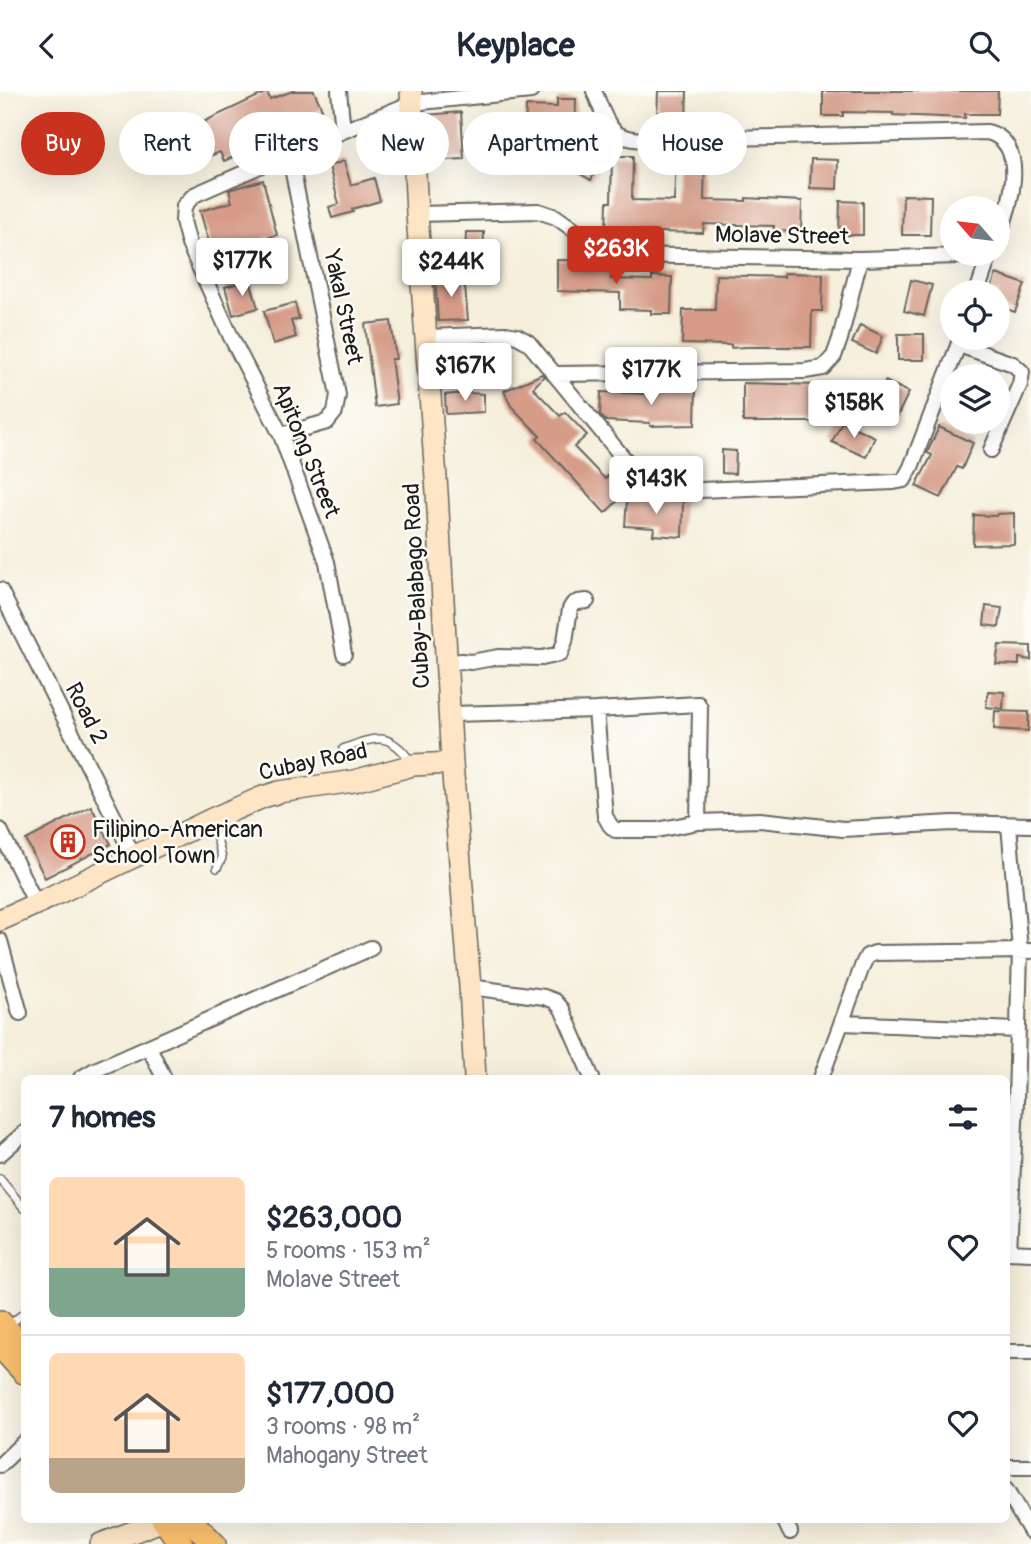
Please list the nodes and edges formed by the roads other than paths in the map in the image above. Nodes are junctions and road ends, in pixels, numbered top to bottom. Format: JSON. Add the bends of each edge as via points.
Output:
{"nodes":[{"id":1,"x":339,"y":91,"type":"edge"},
{"id":2,"x":531,"y":91,"type":"edge"},
{"id":3,"x":594,"y":91,"type":"edge"},
{"id":4,"x":411,"y":97,"type":"edge"},
{"id":5,"x":343,"y":131,"type":"joint"},
{"id":6,"x":239,"y":175,"type":"edge"},
{"id":7,"x":293,"y":175,"type":"edge"},
{"id":8,"x":1010,"y":201,"type":"edge"},
{"id":9,"x":417,"y":214,"type":"junction"},
{"id":10,"x":940,"y":256,"type":"edge"},
{"id":11,"x":860,"y":259,"type":"junction"},
{"id":12,"x":427,"y":337,"type":"junction"},
{"id":13,"x":957,"y":350,"type":"edge"},
{"id":14,"x":979,"y":350,"type":"edge"},
{"id":15,"x":555,"y":374,"type":"junction"},
{"id":16,"x":281,"y":435,"type":"junction"},
{"id":17,"x":991,"y":450,"type":"dead end"},
{"id":18,"x":0,"y":590,"type":"edge"},
{"id":19,"x":587,"y":601,"type":"dead end"},
{"id":20,"x":7,"y":620,"type":"edge"},
{"id":21,"x":344,"y":654,"type":"dead end"},
{"id":22,"x":446,"y":664,"type":"junction"},
{"id":23,"x":596,"y":710,"type":"junction"},
{"id":24,"x":450,"y":714,"type":"junction"},
{"id":25,"x":343,"y":749,"type":"dead end"},
{"id":26,"x":452,"y":763,"type":"junction"},
{"id":27,"x":413,"y":765,"type":"junction"},
{"id":28,"x":212,"y":819,"type":"junction"},
{"id":29,"x":698,"y":822,"type":"junction"},
{"id":30,"x":1009,"y":825,"type":"junction"},
{"id":31,"x":1031,"y":825,"type":"edge"},
{"id":32,"x":0,"y":830,"type":"edge"},
{"id":33,"x":134,"y":857,"type":"junction"},
{"id":34,"x":217,"y":868,"type":"dead end"},
{"id":35,"x":36,"y":904,"type":"junction"},
{"id":36,"x":0,"y":920,"type":"edge"},
{"id":37,"x":0,"y":941,"type":"edge"},
{"id":38,"x":371,"y":948,"type":"dead end"},
{"id":39,"x":1026,"y":951,"type":"edge"},
{"id":40,"x":470,"y":987,"type":"junction"},
{"id":41,"x":20,"y":1013,"type":"dead end"},
{"id":42,"x":842,"y":1023,"type":"junction"},
{"id":43,"x":1017,"y":1030,"type":"junction"},
{"id":44,"x":149,"y":1047,"type":"junction"},
{"id":45,"x":88,"y":1075,"type":"edge"},
{"id":46,"x":163,"y":1075,"type":"edge"},
{"id":47,"x":475,"y":1075,"type":"edge"},
{"id":48,"x":591,"y":1075,"type":"edge"},
{"id":49,"x":822,"y":1075,"type":"edge"},
{"id":50,"x":1011,"y":1100,"type":"edge"},
{"id":51,"x":21,"y":1136,"type":"edge"},
{"id":52,"x":1010,"y":1140,"type":"edge"},
{"id":53,"x":0,"y":1154,"type":"edge"},
{"id":54,"x":0,"y":1179,"type":"edge"},
{"id":55,"x":21,"y":1204,"type":"edge"},
{"id":56,"x":1010,"y":1252,"type":"edge"},
{"id":57,"x":1031,"y":1253,"type":"edge"},
{"id":58,"x":21,"y":1316,"type":"edge"},
{"id":59,"x":2,"y":1332,"type":"edge"},
{"id":60,"x":21,"y":1346,"type":"edge"},
{"id":61,"x":1010,"y":1352,"type":"edge"},
{"id":62,"x":1031,"y":1352,"type":"edge"},
{"id":63,"x":21,"y":1367,"type":"edge"},
{"id":64,"x":21,"y":1445,"type":"edge"},
{"id":65,"x":0,"y":1465,"type":"edge"},
{"id":66,"x":1010,"y":1467,"type":"edge"},
{"id":67,"x":1031,"y":1467,"type":"edge"},
{"id":68,"x":1010,"y":1497,"type":"edge"},
{"id":69,"x":153,"y":1523,"type":"edge"},
{"id":70,"x":166,"y":1523,"type":"edge"},
{"id":71,"x":194,"y":1523,"type":"edge"},
{"id":72,"x":1031,"y":1532,"type":"edge"},
{"id":73,"x":101,"y":1544,"type":"edge"},
{"id":74,"x":181,"y":1544,"type":"edge"},
{"id":75,"x":214,"y":1544,"type":"edge"}],
"edges":[{"from":1,"to":5,"type":"street"},
{"from":2,"to":4,"type":"street"},
{"from":3,"to":8,"type":"street","via":[[615,132],[642,140],[995,134],[1009,148]]},
{"from":4,"to":5,"type":"street"},
{"from":4,"to":9,"type":"main road","name":"Cubay-Balabago Road"},
{"from":6,"to":16,"type":"street","name":"Apitong Street","via":[[194,195],[184,207],[183,221],[231,337]]},
{"from":7,"to":16,"type":"street","name":"Yakal Street","via":[[338,395],[335,412],[327,422]]},
{"from":9,"to":11,"type":"street","name":"Molave Street","via":[[538,211],[620,255]]},
{"from":9,"to":12,"type":"main road","name":"Cubay-Balabago Road"},
{"from":10,"to":11,"type":"street","name":"Molave Street"},
{"from":11,"to":15,"type":"street","via":[[840,339],[834,356],[823,367]]},
{"from":12,"to":15,"type":"street","via":[[517,336],[528,342]]},
{"from":12,"to":22,"type":"main road","name":"Cubay-Balabago Road"},
{"from":13,"to":15,"type":"street","via":[[911,467],[904,479],[894,482],[656,490],[635,472]]},
{"from":14,"to":17,"type":"street","via":[[1021,372]]},
{"from":16,"to":21,"type":"street","name":"Apitong Street","via":[[327,562]]},
{"from":18,"to":20,"type":"street","name":"Road 2"},
{"from":19,"to":22,"type":"street","via":[[569,609],[560,654]]},
{"from":20,"to":33,"type":"street","name":"Road 2"},
{"from":22,"to":24,"type":"main road","name":"Cubay-Balabago Road"},
{"from":23,"to":24,"type":"street"},
{"from":23,"to":29,"type":"street","via":[[604,808],[610,825],[615,830],[657,830]]},
{"from":23,"to":29,"type":"street","via":[[698,704]]},
{"from":24,"to":26,"type":"main road","name":"Cubay-Balabago Road"},
{"from":25,"to":27,"type":"lane","via":[[380,738],[398,746]]},
{"from":26,"to":27,"type":"main road","name":"Cubay Road"},
{"from":26,"to":40,"type":"main road","name":"Cubay-Balabago Road"},
{"from":27,"to":28,"type":"main road","name":"Cubay Road","via":[[355,781],[279,792]]},
{"from":28,"to":33,"type":"main road","name":"Cubay Road"},
{"from":28,"to":34,"type":"lane","via":[[222,858]]},
{"from":29,"to":30,"type":"street","via":[[760,820],[843,829]]},
{"from":30,"to":31,"type":"street"},
{"from":30,"to":39,"type":"street"},
{"from":32,"to":35,"type":"street"},
{"from":33,"to":35,"type":"main road","name":"Cubay Road"},
{"from":35,"to":36,"type":"main road","name":"Cubay Road"},
{"from":37,"to":41,"type":"street"},
{"from":38,"to":44,"type":"street"},
{"from":39,"to":42,"type":"street","via":[[867,956]]},
{"from":39,"to":43,"type":"street"},
{"from":40,"to":47,"type":"main road","name":"Cubay-Balabago Road"},
{"from":40,"to":48,"type":"street","via":[[555,1001]]},
{"from":42,"to":43,"type":"street"},
{"from":42,"to":49,"type":"street"},
{"from":43,"to":50,"type":"street"},
{"from":44,"to":45,"type":"street"},
{"from":44,"to":46,"type":"street"},
{"from":50,"to":52,"type":"street"},
{"from":51,"to":53,"type":"street"},
{"from":54,"to":55,"type":"lane"},
{"from":56,"to":57,"type":"street"},
{"from":58,"to":59,"type":"lane"},
{"from":59,"to":60,"type":"main road"},
{"from":59,"to":63,"type":"main road"},
{"from":61,"to":62,"type":"street"},
{"from":64,"to":65,"type":"street"},
{"from":66,"to":67,"type":"street"},
{"from":68,"to":72,"type":"street"},
{"from":69,"to":73,"type":"main road"},
{"from":70,"to":74,"type":"main road"},
{"from":71,"to":75,"type":"main road"}]}
